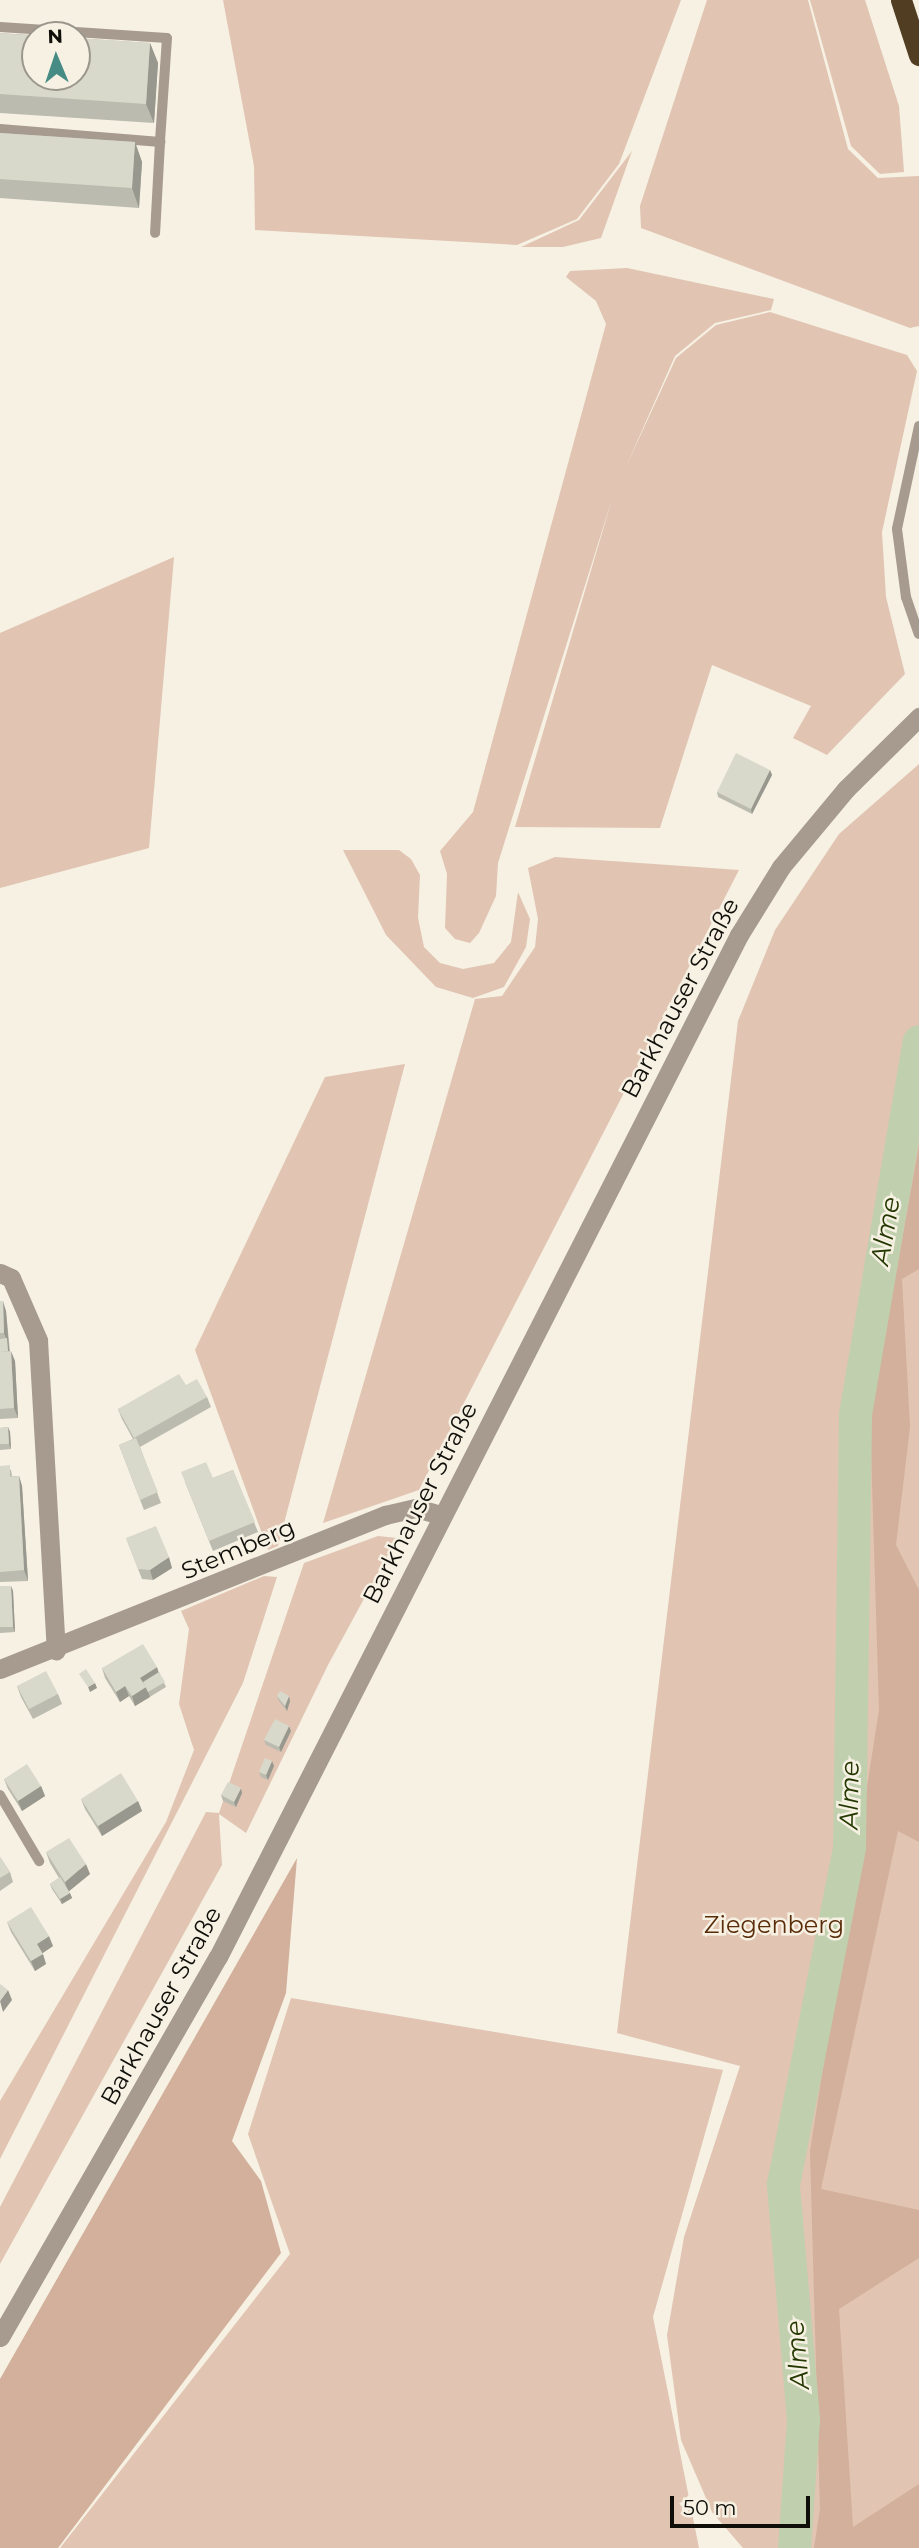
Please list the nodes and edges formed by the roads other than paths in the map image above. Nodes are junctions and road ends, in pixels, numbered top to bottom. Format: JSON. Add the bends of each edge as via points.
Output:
{"nodes":[{"id":1,"x":901,"y":0,"type":"edge"},
{"id":2,"x":0,"y":27,"type":"edge"},
{"id":3,"x":919,"y":55,"type":"edge"},
{"id":4,"x":0,"y":129,"type":"edge"},
{"id":5,"x":160,"y":142,"type":"junction"},
{"id":6,"x":155,"y":233,"type":"dead end"},
{"id":7,"x":919,"y":426,"type":"edge"},
{"id":8,"x":919,"y":634,"type":"edge"},
{"id":9,"x":919,"y":717,"type":"edge"},
{"id":10,"x":0,"y":1273,"type":"edge"},
{"id":11,"x":441,"y":1515,"type":"junction"},
{"id":12,"x":56,"y":1650,"type":"junction"},
{"id":13,"x":0,"y":1669,"type":"edge"},
{"id":14,"x":0,"y":1795,"type":"edge"},
{"id":15,"x":39,"y":1861,"type":"dead end"},
{"id":16,"x":0,"y":2337,"type":"edge"}],
"edges":[{"from":1,"to":3,"type":"highway"},
{"from":2,"to":5,"type":"lane","via":[[167,38]]},
{"from":4,"to":5,"type":"lane"},
{"from":5,"to":6,"type":"lane"},
{"from":7,"to":8,"type":"lane","via":[[897,529],[906,597]]},
{"from":9,"to":11,"type":"street","name":"Barkhauser Straße","via":[[846,789],[797,848],[739,935]]},
{"from":10,"to":12,"type":"street","via":[[11,1278],[38,1340]]},
{"from":11,"to":12,"type":"street","name":"Stemberg","via":[[416,1508],[385,1515]]},
{"from":11,"to":16,"type":"street","name":"Barkhauser Straße","via":[[218,1957]]},
{"from":12,"to":13,"type":"street","name":"Stemberg"},
{"from":14,"to":15,"type":"lane"}]}
